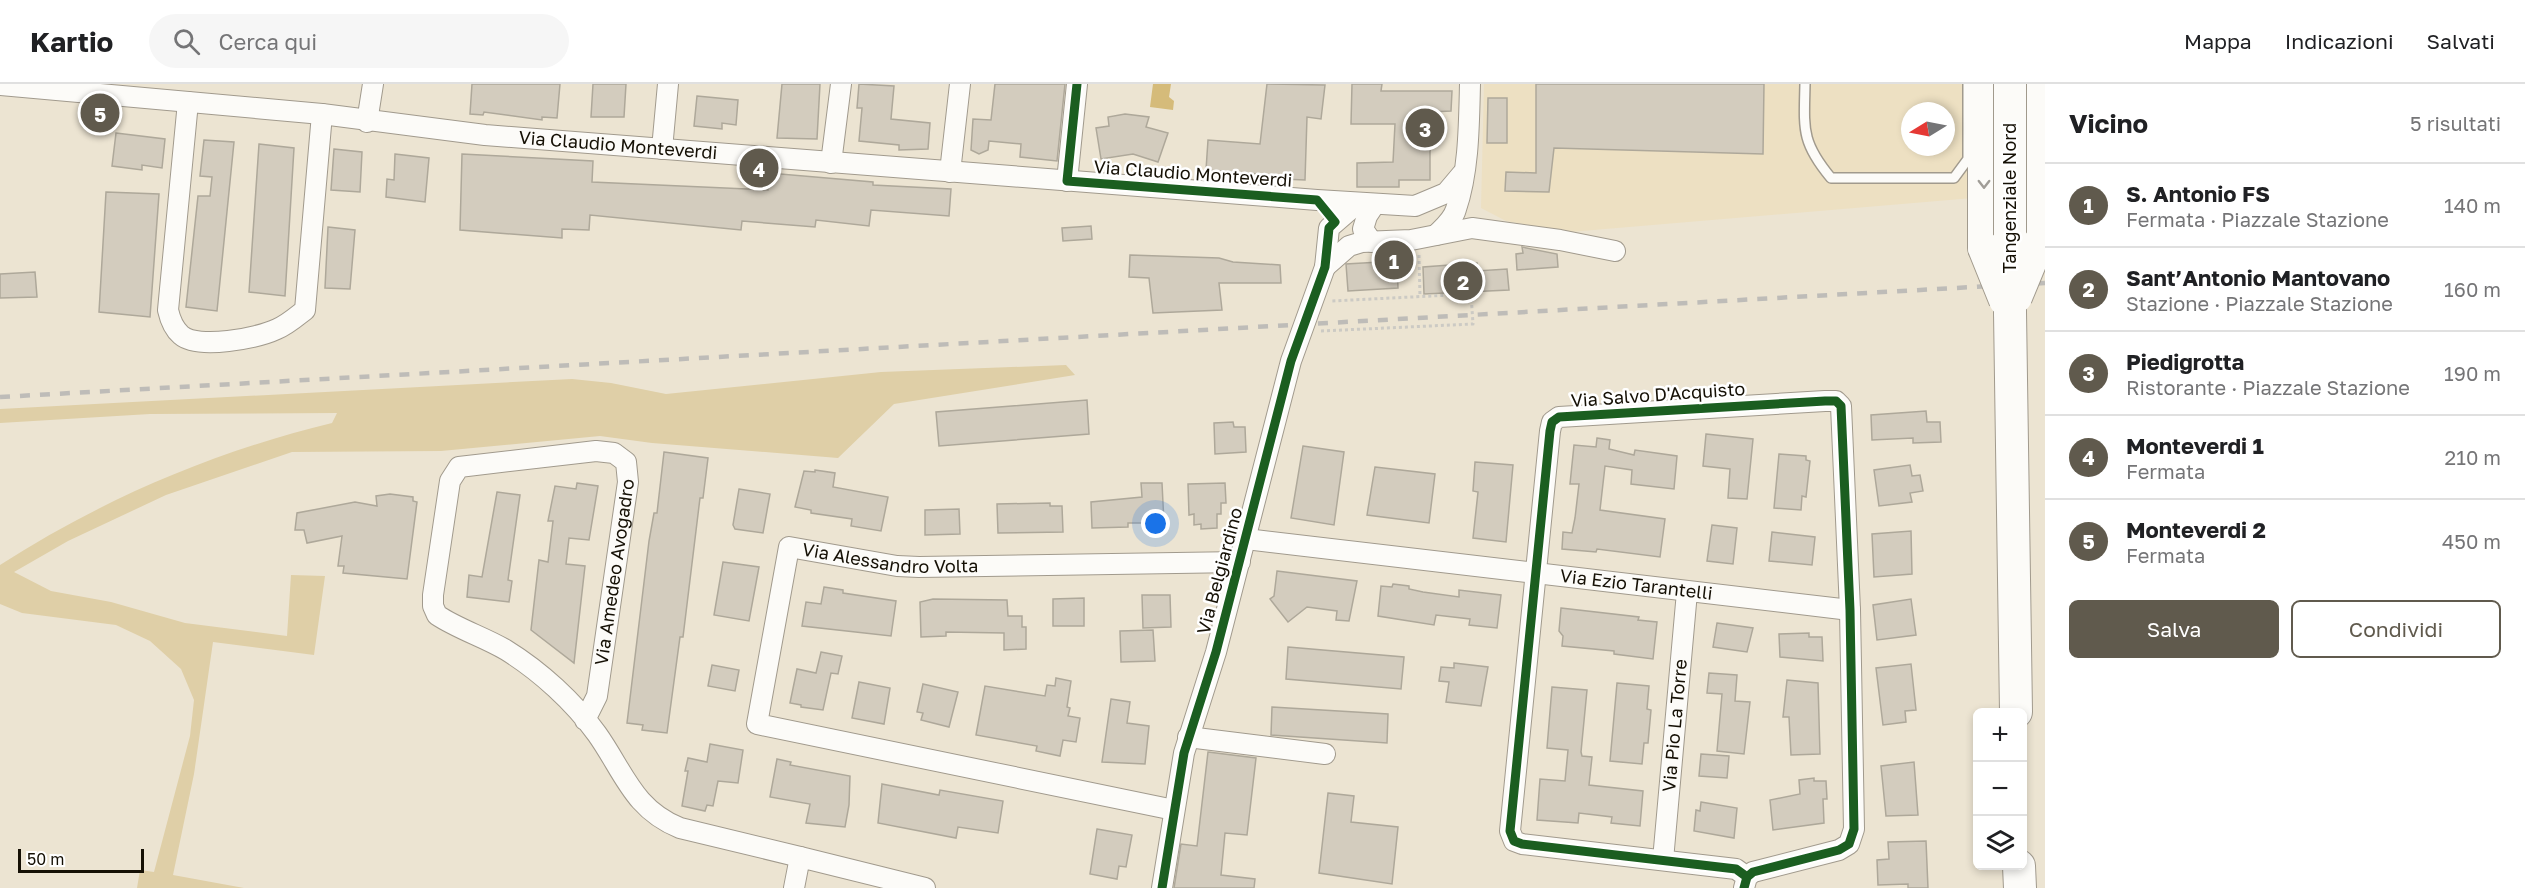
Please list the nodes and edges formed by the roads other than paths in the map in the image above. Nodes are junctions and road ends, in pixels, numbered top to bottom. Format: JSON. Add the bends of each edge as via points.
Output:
{"nodes":[{"id":1,"x":373,"y":84,"type":"edge"},
{"id":2,"x":668,"y":84,"type":"edge"},
{"id":3,"x":841,"y":84,"type":"edge"},
{"id":4,"x":960,"y":84,"type":"edge"},
{"id":5,"x":1077,"y":84,"type":"edge"},
{"id":6,"x":1470,"y":84,"type":"edge"},
{"id":7,"x":1805,"y":84,"type":"edge"},
{"id":8,"x":1968,"y":84,"type":"edge"},
{"id":9,"x":1984,"y":84,"type":"edge"},
{"id":10,"x":2010,"y":84,"type":"edge"},
{"id":11,"x":2038,"y":84,"type":"edge"},
{"id":12,"x":0,"y":85,"type":"edge"},
{"id":13,"x":180,"y":96,"type":"edge"},
{"id":14,"x":322,"y":114,"type":"junction"},
{"id":15,"x":367,"y":122,"type":"junction"},
{"id":16,"x":663,"y":149,"type":"junction"},
{"id":17,"x":831,"y":163,"type":"junction"},
{"id":18,"x":950,"y":172,"type":"junction"},
{"id":19,"x":1462,"y":174,"type":"junction"},
{"id":20,"x":1067,"y":181,"type":"junction"},
{"id":21,"x":1439,"y":197,"type":"junction"},
{"id":22,"x":1317,"y":200,"type":"junction"},
{"id":23,"x":1367,"y":203,"type":"junction"},
{"id":24,"x":1415,"y":206,"type":"junction"},
{"id":25,"x":1456,"y":210,"type":"junction"},
{"id":26,"x":1335,"y":222,"type":"junction"},
{"id":27,"x":1472,"y":228,"type":"junction"},
{"id":28,"x":1422,"y":238,"type":"junction"},
{"id":29,"x":1372,"y":242,"type":"junction"},
{"id":30,"x":1616,"y":251,"type":"dead end"},
{"id":31,"x":1325,"y":267,"type":"junction"},
{"id":32,"x":2010,"y":312,"type":"junction"},
{"id":33,"x":1246,"y":539,"type":"junction"},
{"id":34,"x":1240,"y":561,"type":"junction"},
{"id":35,"x":1534,"y":573,"type":"junction"},
{"id":36,"x":1687,"y":592,"type":"junction"},
{"id":37,"x":1850,"y":610,"type":"junction"},
{"id":38,"x":2016,"y":708,"type":"edge"},
{"id":39,"x":585,"y":720,"type":"junction"},
{"id":40,"x":1188,"y":737,"type":"junction"},
{"id":41,"x":1325,"y":754,"type":"dead end"},
{"id":42,"x":1174,"y":810,"type":"junction"},
{"id":43,"x":800,"y":857,"type":"junction"},
{"id":44,"x":1663,"y":860,"type":"junction"},
{"id":45,"x":2019,"y":870,"type":"edge"},
{"id":46,"x":1745,"y":882,"type":"edge"},
{"id":47,"x":794,"y":888,"type":"edge"},
{"id":48,"x":925,"y":888,"type":"edge"},
{"id":49,"x":1162,"y":888,"type":"edge"},
{"id":50,"x":2020,"y":888,"type":"edge"}],
"edges":[{"from":1,"to":15,"type":"street"},
{"from":2,"to":16,"type":"street"},
{"from":3,"to":17,"type":"street"},
{"from":4,"to":18,"type":"street"},
{"from":5,"to":20,"type":"street"},
{"from":6,"to":19,"type":"street","via":[[1468,146]]},
{"from":7,"to":8,"type":"lane","via":[[1804,133],[1815,159],[1831,178],[1954,178],[1968,159]]},
{"from":9,"to":32,"type":"highway","one_way":true,"bridge":true,"via":[[1984,248]]},
{"from":10,"to":32,"type":"highway","name":"Tangenziale Nord","bridge":true},
{"from":11,"to":32,"type":"highway","bridge":true,"via":[[2038,244]]},
{"from":12,"to":13,"type":"street","name":"Via Claudio Monteverdi"},
{"from":13,"to":14,"type":"street","name":"Via Claudio Monteverdi"},
{"from":13,"to":14,"type":"street","via":[[168,310],[170,321],[181,336],[192,339],[251,339],[280,328],[305,310]]},
{"from":14,"to":15,"type":"street","name":"Via Claudio Monteverdi"},
{"from":15,"to":16,"type":"street","name":"Via Claudio Monteverdi"},
{"from":16,"to":17,"type":"street","name":"Via Claudio Monteverdi"},
{"from":17,"to":18,"type":"street","name":"Via Claudio Monteverdi"},
{"from":18,"to":20,"type":"street","name":"Via Claudio Monteverdi"},
{"from":19,"to":21,"type":"street"},
{"from":19,"to":25,"type":"street"},
{"from":20,"to":22,"type":"street","name":"Via Claudio Monteverdi"},
{"from":21,"to":24,"type":"street"},
{"from":21,"to":25,"type":"street"},
{"from":22,"to":23,"type":"street","name":"Via Claudio Monteverdi"},
{"from":22,"to":26,"type":"street"},
{"from":23,"to":24,"type":"street","name":"Via Claudio Monteverdi"},
{"from":23,"to":26,"type":"street"},
{"from":23,"to":29,"type":"street","via":[[1363,229]]},
{"from":24,"to":28,"type":"street"},
{"from":25,"to":27,"type":"street"},
{"from":25,"to":28,"type":"street","via":[[1449,222]]},
{"from":26,"to":29,"type":"street","via":[[1350,236]]},
{"from":26,"to":31,"type":"street","name":"Via Belgiardino","via":[[1329,228]]},
{"from":27,"to":28,"type":"street"},
{"from":27,"to":30,"type":"street"},
{"from":28,"to":29,"type":"street"},
{"from":29,"to":31,"type":"street","via":[[1349,246]]},
{"from":31,"to":33,"type":"street","name":"Via Belgiardino","via":[[1273,424]]},
{"from":32,"to":38,"type":"highway","name":"Tangenziale Nord"},
{"from":33,"to":34,"type":"street","name":"Via Belgiardino"},
{"from":33,"to":35,"type":"street","name":"Via Ezio Tarantelli"},
{"from":34,"to":40,"type":"street","name":"Via Belgiardino"},
{"from":34,"to":42,"type":"street","name":"Via Alessandro Volta","via":[[919,567],[789,547],[757,724]]},
{"from":35,"to":36,"type":"street","name":"Via Ezio Tarantelli"},
{"from":35,"to":37,"type":"street","name":"Via Salvo D'Acquisto","via":[[1550,431],[1552,422],[1559,417],[1836,401],[1843,415]]},
{"from":35,"to":44,"type":"street","name":"Via Salvo D'Acquisto","via":[[1510,831],[1514,840]]},
{"from":36,"to":37,"type":"street","name":"Via Ezio Tarantelli"},
{"from":36,"to":44,"type":"street","name":"Via Pio La Torre"},
{"from":37,"to":46,"type":"street","name":"Via Salvo D'Acquisto","via":[[1854,830],[1849,844],[1753,872]]},
{"from":39,"to":39,"type":"street","name":"Via Amedeo Avogadro","via":[[529,666],[437,615],[433,595],[450,481],[459,467],[596,451],[614,453],[626,462],[628,482],[597,696]]},
{"from":39,"to":43,"type":"street","name":"Via Amedeo Avogadro","via":[[636,798],[663,822]]},
{"from":40,"to":41,"type":"street"},
{"from":40,"to":42,"type":"street","name":"Via Belgiardino"},
{"from":42,"to":49,"type":"street","name":"Via Belgiardino"},
{"from":43,"to":47,"type":"street"},
{"from":43,"to":48,"type":"street","name":"Via Amedeo Avogadro"},
{"from":44,"to":46,"type":"street","name":"Via Salvo D'Acquisto","via":[[1736,868]]},
{"from":45,"to":50,"type":"highway"}]}
